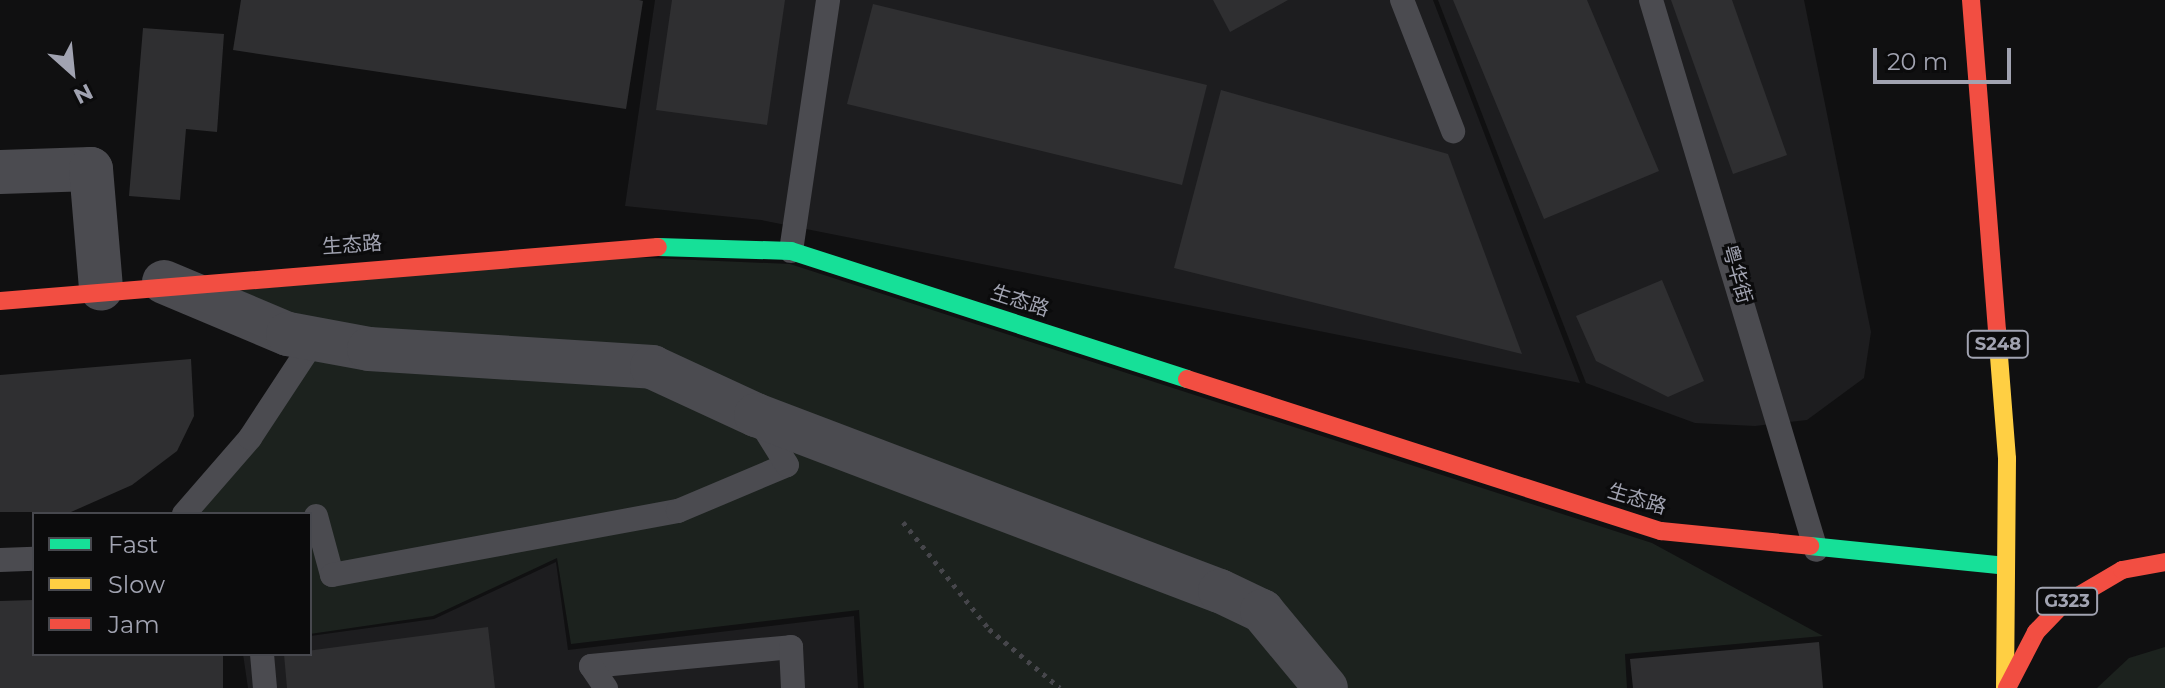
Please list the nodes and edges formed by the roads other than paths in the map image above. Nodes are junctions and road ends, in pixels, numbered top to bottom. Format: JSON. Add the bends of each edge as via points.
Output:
{"nodes":[{"id":1,"x":828,"y":0,"type":"edge"},
{"id":2,"x":1402,"y":0,"type":"edge"},
{"id":3,"x":1651,"y":0,"type":"edge"},
{"id":4,"x":1971,"y":0,"type":"edge"},
{"id":5,"x":1453,"y":131,"type":"dead end"},
{"id":6,"x":0,"y":172,"type":"edge"},
{"id":7,"x":791,"y":251,"type":"junction"},
{"id":8,"x":164,"y":282,"type":"junction"},
{"id":9,"x":101,"y":289,"type":"junction"},
{"id":10,"x":0,"y":301,"type":"edge"},
{"id":11,"x":315,"y":339,"type":"junction"},
{"id":12,"x":756,"y":415,"type":"junction"},
{"id":13,"x":186,"y":512,"type":"edge"},
{"id":14,"x":316,"y":516,"type":"dead end"},
{"id":15,"x":1816,"y":550,"type":"junction"},
{"id":16,"x":32,"y":559,"type":"edge"},
{"id":17,"x":0,"y":560,"type":"edge"},
{"id":18,"x":2165,"y":562,"type":"edge"},
{"id":19,"x":2006,"y":566,"type":"junction"},
{"id":20,"x":262,"y":656,"type":"edge"},
{"id":21,"x":586,"y":677,"type":"edge"},
{"id":22,"x":265,"y":688,"type":"edge"},
{"id":23,"x":606,"y":688,"type":"edge"},
{"id":24,"x":793,"y":688,"type":"edge"},
{"id":25,"x":1326,"y":688,"type":"edge"},
{"id":26,"x":2006,"y":688,"type":"edge"}],
"edges":[{"from":1,"to":7,"type":"lane"},
{"from":2,"to":5,"type":"lane"},
{"from":3,"to":15,"type":"lane","name":"粤华街"},
{"from":4,"to":19,"type":"main road","number":"S248","via":[[2007,459]]},
{"from":6,"to":9,"type":"street","via":[[91,169]]},
{"from":7,"to":8,"type":"main road","name":"生态路","via":[[628,246]]},
{"from":7,"to":15,"type":"main road","name":"生态路","via":[[1661,531]]},
{"from":8,"to":9,"type":"main road","name":"生态路"},
{"from":8,"to":11,"type":"street"},
{"from":9,"to":10,"type":"main road","name":"生态路"},
{"from":11,"to":12,"type":"street","via":[[652,367]]},
{"from":11,"to":13,"type":"lane","via":[[250,438]]},
{"from":12,"to":14,"type":"lane","via":[[787,465],[678,511],[332,575]]},
{"from":12,"to":25,"type":"street","via":[[1262,611]]},
{"from":15,"to":19,"type":"main road","name":"生态路"},
{"from":16,"to":17,"type":"lane"},
{"from":18,"to":26,"type":"main road","number":"G323","via":[[2122,570],[2061,606],[2036,632]]},
{"from":19,"to":26,"type":"main road","number":"S248"},
{"from":20,"to":22,"type":"lane"},
{"from":21,"to":23,"type":"lane"},
{"from":21,"to":24,"type":"lane","via":[[791,647]]}]}
